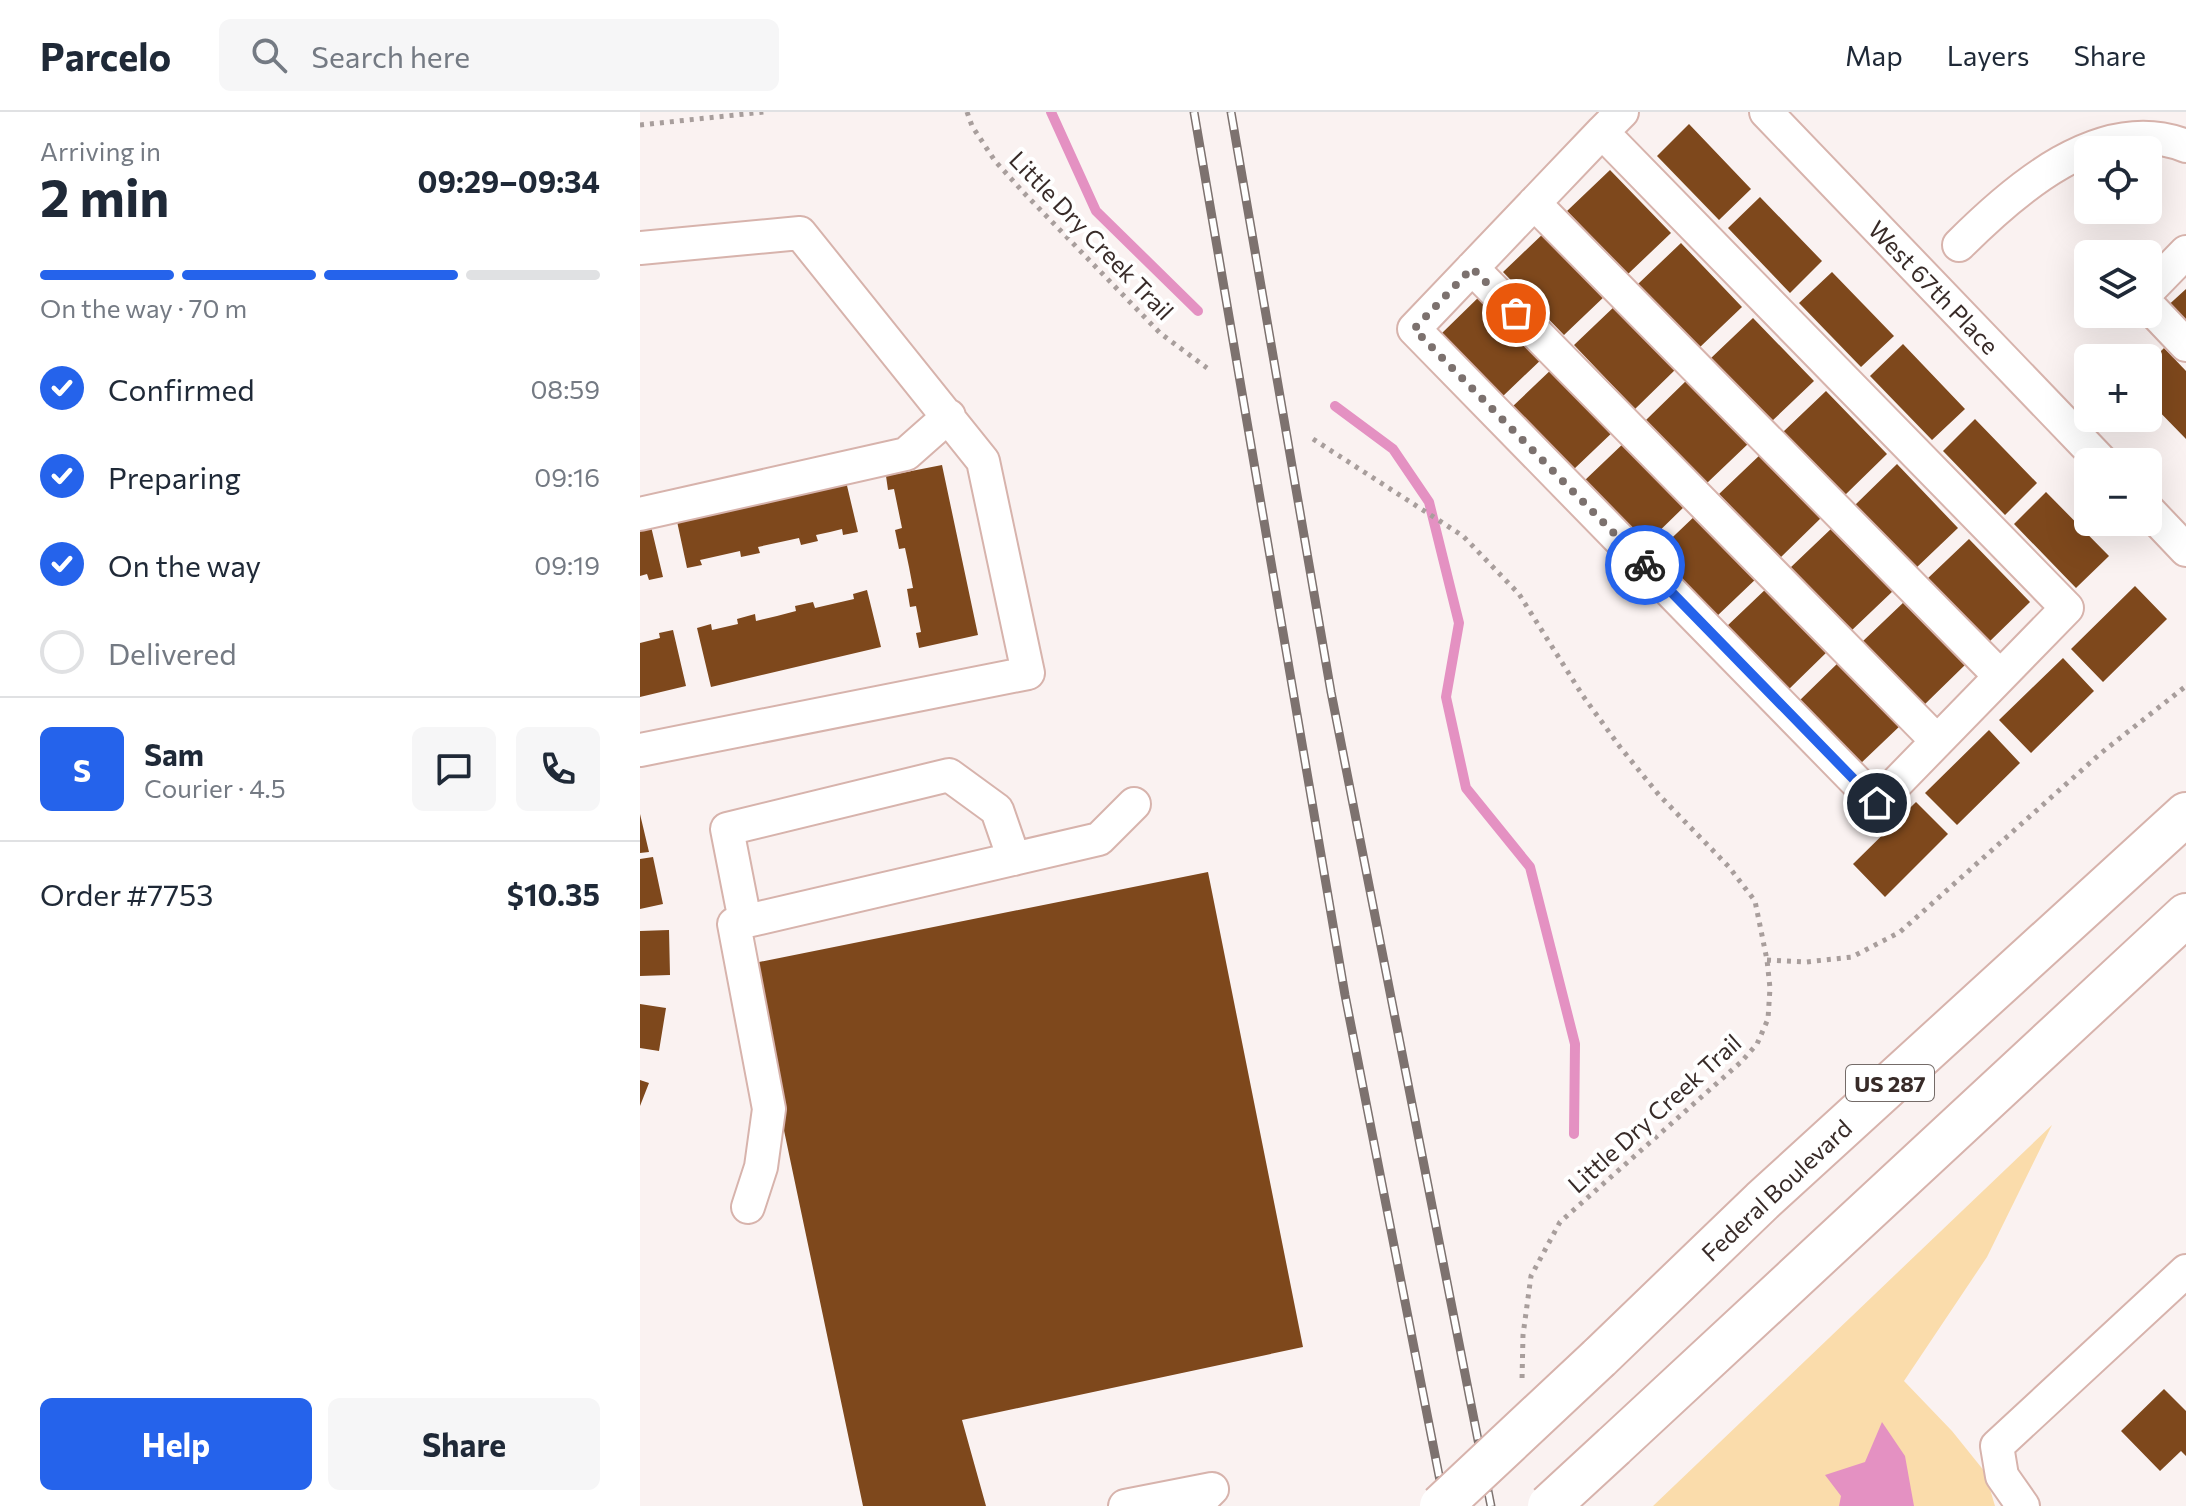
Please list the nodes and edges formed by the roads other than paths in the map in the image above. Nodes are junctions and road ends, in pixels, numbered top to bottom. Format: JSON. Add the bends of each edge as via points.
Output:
{"nodes":[{"id":1,"x":1766,"y":112,"type":"edge"},
{"id":2,"x":1612,"y":122,"type":"edge"},
{"id":3,"x":2186,"y":146,"type":"edge"},
{"id":4,"x":1534,"y":203,"type":"junction"},
{"id":5,"x":1959,"y":245,"type":"dead end"},
{"id":6,"x":640,"y":248,"type":"edge"},
{"id":7,"x":2186,"y":252,"type":"edge"},
{"id":8,"x":1472,"y":268,"type":"junction"},
{"id":9,"x":2162,"y":277,"type":"edge"},
{"id":10,"x":2162,"y":320,"type":"edge"},
{"id":11,"x":2186,"y":345,"type":"edge"},
{"id":12,"x":949,"y":416,"type":"junction"},
{"id":13,"x":2089,"y":448,"type":"edge"},
{"id":14,"x":640,"y":514,"type":"edge"},
{"id":15,"x":2162,"y":525,"type":"edge"},
{"id":16,"x":2186,"y":550,"type":"edge"},
{"id":17,"x":2000,"y":676,"type":"junction"},
{"id":18,"x":1937,"y":741,"type":"junction"},
{"id":19,"x":640,"y":750,"type":"edge"},
{"id":20,"x":1134,"y":804,"type":"dead end"},
{"id":21,"x":2186,"y":814,"type":"edge"},
{"id":22,"x":1014,"y":859,"type":"junction"},
{"id":23,"x":2186,"y":915,"type":"edge"},
{"id":24,"x":745,"y":921,"type":"junction"},
{"id":25,"x":748,"y":1207,"type":"dead end"},
{"id":26,"x":2186,"y":1271,"type":"edge"},
{"id":27,"x":1125,"y":1506,"type":"edge"},
{"id":28,"x":1195,"y":1506,"type":"edge"},
{"id":29,"x":1441,"y":1506,"type":"edge"},
{"id":30,"x":1549,"y":1506,"type":"edge"},
{"id":31,"x":2023,"y":1506,"type":"edge"}],
"edges":[{"from":1,"to":13,"type":"street","name":"West 67th Place"},
{"from":2,"to":4,"type":"street"},
{"from":2,"to":17,"type":"street","via":[[2067,608]]},
{"from":3,"to":5,"type":"street","via":[[2170,137],[2131,132],[2097,140],[2054,159],[2016,188]]},
{"from":4,"to":8,"type":"street"},
{"from":4,"to":17,"type":"street"},
{"from":6,"to":12,"type":"street","via":[[800,233]]},
{"from":7,"to":9,"type":"street"},
{"from":8,"to":18,"type":"street"},
{"from":8,"to":18,"type":"street","via":[[1414,329],[1877,803]]},
{"from":10,"to":11,"type":"street"},
{"from":12,"to":14,"type":"street","via":[[906,454]]},
{"from":12,"to":19,"type":"street","via":[[983,461],[1028,673]]},
{"from":15,"to":16,"type":"street"},
{"from":17,"to":18,"type":"street"},
{"from":20,"to":22,"type":"street","via":[[1099,839]]},
{"from":21,"to":29,"type":"main road","name":"Federal Boulevard","number":"US 287","bridge":true,"via":[[1762,1201]]},
{"from":22,"to":24,"type":"street"},
{"from":22,"to":24,"type":"street","via":[[997,810],[949,775],[727,829]]},
{"from":23,"to":30,"type":"main road","number":"US 287","bridge":true},
{"from":24,"to":25,"type":"street","via":[[734,924],[769,1109],[761,1167]]},
{"from":26,"to":31,"type":"street","via":[[1997,1446],[2002,1476]]},
{"from":27,"to":28,"type":"street","via":[[1212,1489]]}]}
